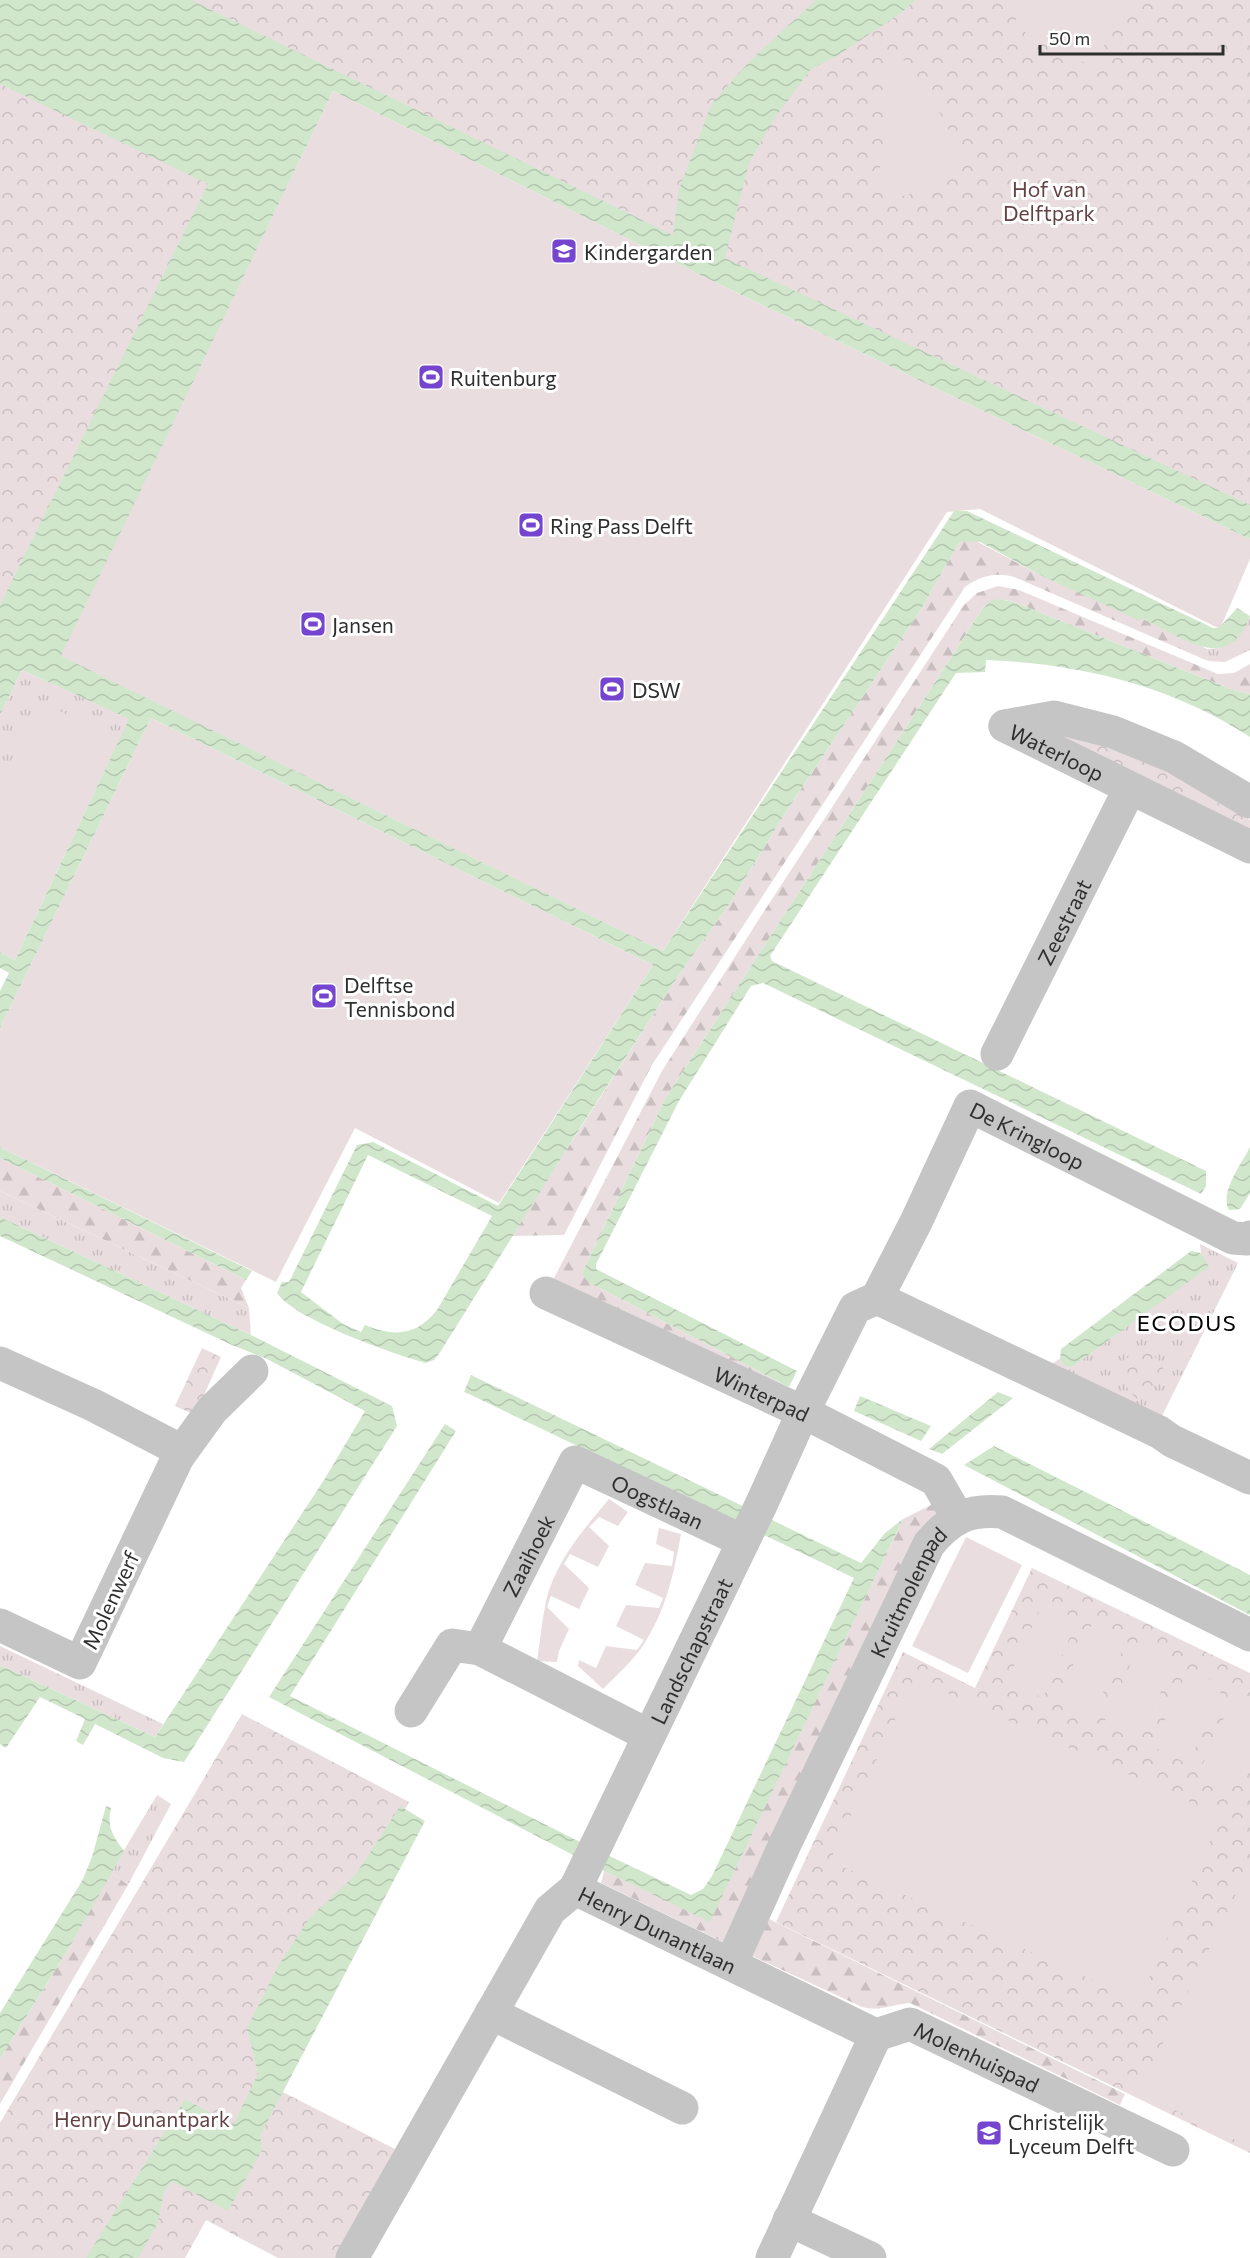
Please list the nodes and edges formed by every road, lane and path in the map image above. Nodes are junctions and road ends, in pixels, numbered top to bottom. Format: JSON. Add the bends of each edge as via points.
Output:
{"nodes":[{"id":1,"x":1130,"y":788,"type":"junction"},
{"id":2,"x":1250,"y":802,"type":"edge"},
{"id":3,"x":1250,"y":847,"type":"edge"},
{"id":4,"x":997,"y":1054,"type":"dead end"},
{"id":5,"x":1248,"y":1238,"type":"edge"},
{"id":6,"x":546,"y":1293,"type":"dead end"},
{"id":7,"x":877,"y":1298,"type":"junction"},
{"id":8,"x":1,"y":1367,"type":"edge"},
{"id":9,"x":252,"y":1371,"type":"dead end"},
{"id":10,"x":803,"y":1412,"type":"junction"},
{"id":11,"x":178,"y":1457,"type":"junction"},
{"id":12,"x":575,"y":1462,"type":"joint"},
{"id":13,"x":1250,"y":1478,"type":"edge"},
{"id":14,"x":958,"y":1518,"type":"junction"},
{"id":15,"x":750,"y":1526,"type":"junction"},
{"id":16,"x":0,"y":1625,"type":"edge"},
{"id":17,"x":1250,"y":1635,"type":"edge"},
{"id":18,"x":480,"y":1649,"type":"junction"},
{"id":19,"x":411,"y":1711,"type":"dead end"},
{"id":20,"x":648,"y":1735,"type":"junction"},
{"id":21,"x":586,"y":1867,"type":"junction"},
{"id":22,"x":731,"y":1964,"type":"junction"},
{"id":23,"x":491,"y":2013,"type":"junction"},
{"id":24,"x":876,"y":2035,"type":"junction"},
{"id":25,"x":682,"y":2108,"type":"dead end"},
{"id":26,"x":1173,"y":2150,"type":"dead end"},
{"id":27,"x":789,"y":2220,"type":"junction"},
{"id":28,"x":352,"y":2258,"type":"edge"},
{"id":29,"x":772,"y":2258,"type":"edge"},
{"id":30,"x":870,"y":2258,"type":"edge"}],
"edges":[{"from":1,"to":2,"type":"street","name":"Waterloop","via":[[1005,726],[1054,717],[1113,732],[1174,757]]},
{"from":1,"to":3,"type":"street","name":"Waterloop"},
{"from":1,"to":4,"type":"street","name":"Zeestraat"},
{"from":5,"to":7,"type":"street","name":"De Kringloop","via":[[1233,1238],[1199,1222],[970,1106]]},
{"from":6,"to":10,"type":"street","name":"Winterpad"},
{"from":7,"to":10,"type":"street","via":[[855,1308]]},
{"from":7,"to":13,"type":"street"},
{"from":8,"to":11,"type":"street","via":[[93,1405],[177,1449]]},
{"from":9,"to":11,"type":"street","name":"Molenwerf","via":[[212,1410]]},
{"from":10,"to":14,"type":"street","name":"Winterpad","via":[[936,1480]]},
{"from":10,"to":15,"type":"street","name":"Landschapstraat"},
{"from":11,"to":16,"type":"street","name":"Molenwerf","via":[[80,1663]]},
{"from":12,"to":15,"type":"street","name":"Oogstlaan"},
{"from":12,"to":18,"type":"street","name":"Zaaihoek"},
{"from":14,"to":17,"type":"street","name":"Kruitmolenpad","via":[[982,1510],[1002,1512]]},
{"from":14,"to":22,"type":"street","name":"Kruitmolenpad","via":[[929,1544]]},
{"from":15,"to":20,"type":"street","name":"Landschapstraat"},
{"from":18,"to":19,"type":"street","via":[[452,1645]]},
{"from":18,"to":20,"type":"street"},
{"from":20,"to":21,"type":"street","name":"Landschapstraat"},
{"from":21,"to":22,"type":"street","name":"Henry Dunantlaan"},
{"from":21,"to":23,"type":"street","name":"Henry Dunantlaan","via":[[550,1910]]},
{"from":22,"to":24,"type":"street","name":"Henry Dunantlaan"},
{"from":23,"to":25,"type":"street"},
{"from":23,"to":28,"type":"street","name":"Henry Dunantlaan"},
{"from":24,"to":26,"type":"street","name":"Molenhuispad","via":[[910,2024]]},
{"from":24,"to":27,"type":"street"},
{"from":27,"to":29,"type":"street"},
{"from":27,"to":30,"type":"street"}]}
